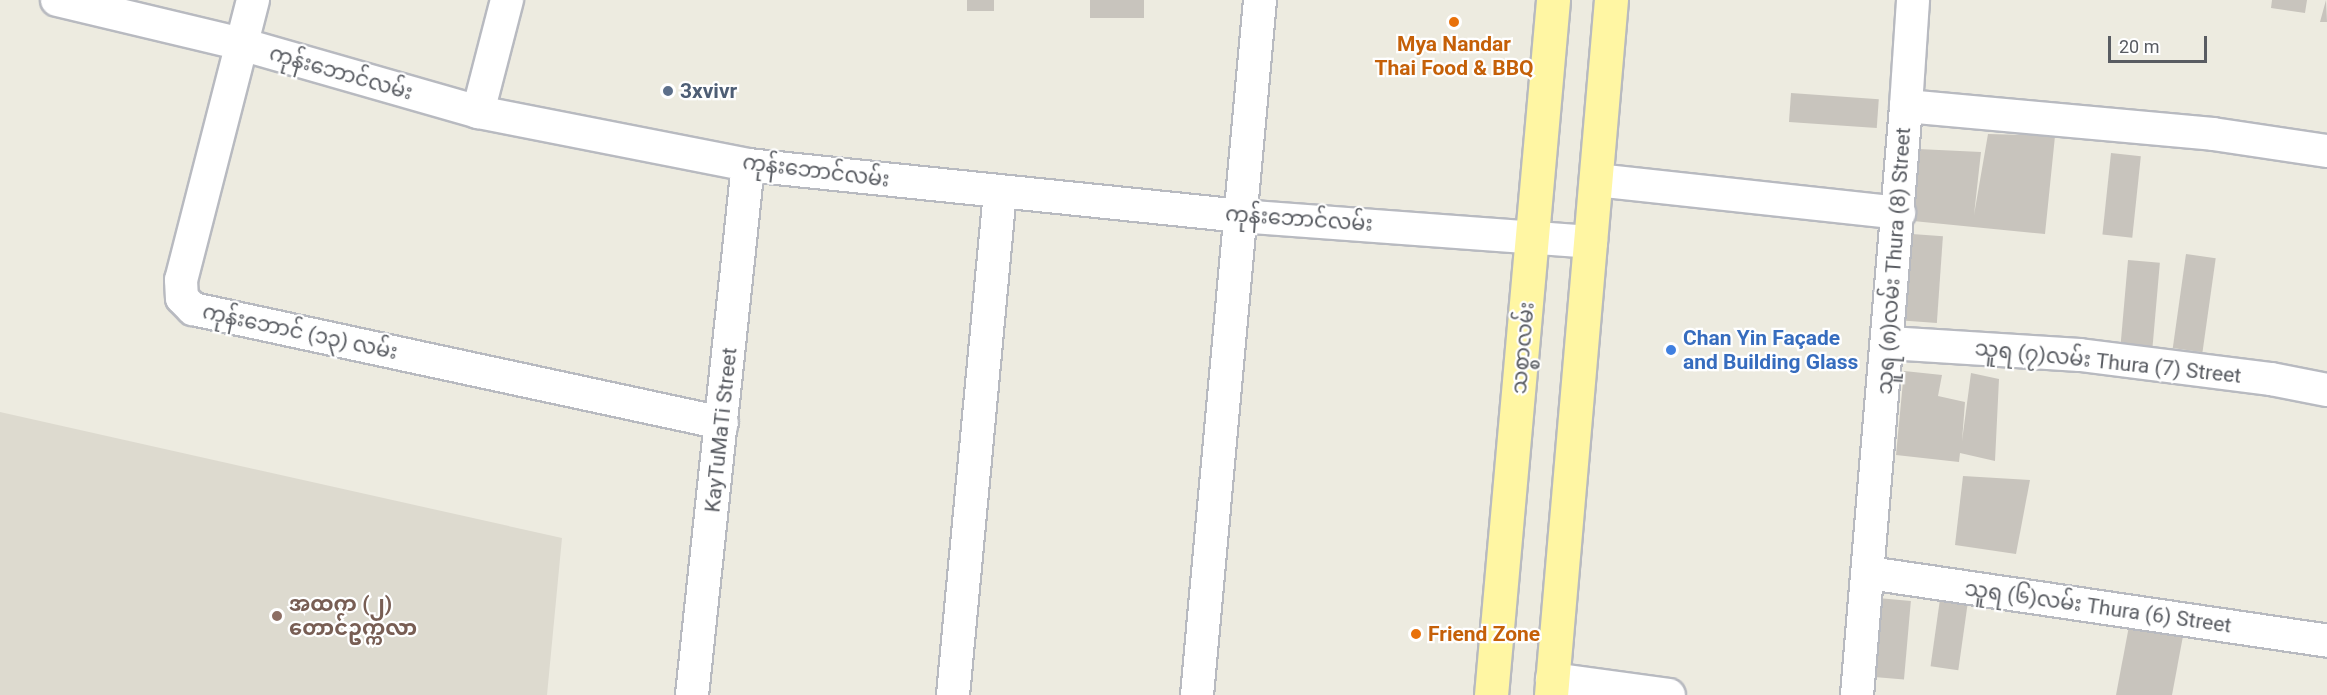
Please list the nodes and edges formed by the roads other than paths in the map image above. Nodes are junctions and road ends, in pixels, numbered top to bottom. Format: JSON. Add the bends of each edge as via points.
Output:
{"nodes":[{"id":1,"x":57,"y":0,"type":"edge"},
{"id":2,"x":253,"y":0,"type":"edge"},
{"id":3,"x":507,"y":0,"type":"edge"},
{"id":4,"x":1260,"y":0,"type":"edge"},
{"id":5,"x":1553,"y":0,"type":"edge"},
{"id":6,"x":1611,"y":0,"type":"edge"},
{"id":7,"x":1914,"y":0,"type":"edge"},
{"id":8,"x":241,"y":44,"type":"junction"},
{"id":9,"x":1906,"y":106,"type":"junction"},
{"id":10,"x":478,"y":112,"type":"junction"},
{"id":11,"x":2327,"y":151,"type":"edge"},
{"id":12,"x":748,"y":165,"type":"junction"},
{"id":13,"x":1596,"y":180,"type":"junction"},
{"id":14,"x":1000,"y":192,"type":"junction"},
{"id":15,"x":1899,"y":213,"type":"junction"},
{"id":16,"x":1238,"y":216,"type":"junction"},
{"id":17,"x":1533,"y":236,"type":"junction"},
{"id":18,"x":1591,"y":242,"type":"junction"},
{"id":19,"x":1889,"y":343,"type":"junction"},
{"id":20,"x":2327,"y":390,"type":"edge"},
{"id":21,"x":722,"y":423,"type":"junction"},
{"id":22,"x":1869,"y":573,"type":"junction"},
{"id":23,"x":2327,"y":641,"type":"edge"},
{"id":24,"x":1551,"y":687,"type":"edge"},
{"id":25,"x":692,"y":695,"type":"edge"},
{"id":26,"x":953,"y":695,"type":"edge"},
{"id":27,"x":1197,"y":695,"type":"edge"},
{"id":28,"x":1491,"y":695,"type":"edge"},
{"id":29,"x":1669,"y":695,"type":"edge"},
{"id":30,"x":1857,"y":695,"type":"edge"}],
"edges":[{"from":1,"to":8,"type":"street","name":"ကုန်းဘောင်လမ်း"},
{"from":2,"to":8,"type":"street","name":"ကုန်းဘောင် (၁၃) လမ်း"},
{"from":3,"to":10,"type":"street"},
{"from":4,"to":16,"type":"street"},
{"from":5,"to":17,"type":"main road","name":"သစ္စာလမ်း"},
{"from":6,"to":13,"type":"main road"},
{"from":7,"to":9,"type":"street"},
{"from":8,"to":10,"type":"street","name":"ကုန်းဘောင်လမ်း"},
{"from":8,"to":21,"type":"street","name":"ကုန်းဘောင် (၁၃) လမ်း","via":[[181,280],[182,298],[193,309]]},
{"from":9,"to":11,"type":"street","name":"သူရ (၈)လမ်း Thura (8) Street","via":[[2213,134]]},
{"from":9,"to":15,"type":"street","name":"သူရ (၈)လမ်း Thura (8) Street"},
{"from":10,"to":12,"type":"street","name":"ကုန်းဘောင်လမ်း"},
{"from":12,"to":14,"type":"street","name":"ကုန်းဘောင်လမ်း"},
{"from":12,"to":21,"type":"street","name":"KayTuMaTi Street"},
{"from":13,"to":15,"type":"street"},
{"from":13,"to":18,"type":"main road"},
{"from":14,"to":16,"type":"street","name":"ကုန်းဘောင်လမ်း"},
{"from":14,"to":26,"type":"street"},
{"from":15,"to":19,"type":"street","name":"သူရ (၈)လမ်း Thura (8) Street"},
{"from":16,"to":17,"type":"street","name":"ကုန်းဘောင်လမ်း"},
{"from":16,"to":27,"type":"street"},
{"from":17,"to":18,"type":"street","name":"ကုန်းဘောင်လမ်း"},
{"from":17,"to":28,"type":"main road","name":"သစ္စာလမ်း"},
{"from":18,"to":24,"type":"main road"},
{"from":19,"to":20,"type":"street","name":"သူရ (၇)လမ်း Thura (7) Street","via":[[2080,355],[2271,379]]},
{"from":19,"to":22,"type":"street","name":"သူရ (၈)လမ်း Thura (8) Street"},
{"from":21,"to":25,"type":"street","name":"KayTuMaTi Street"},
{"from":22,"to":23,"type":"street","name":"သူရ (၆)လမ်း Thura (6) Street"},
{"from":22,"to":30,"type":"street","name":"သူရ (၈)လမ်း Thura (8) Street"},
{"from":24,"to":29,"type":"street"}]}
